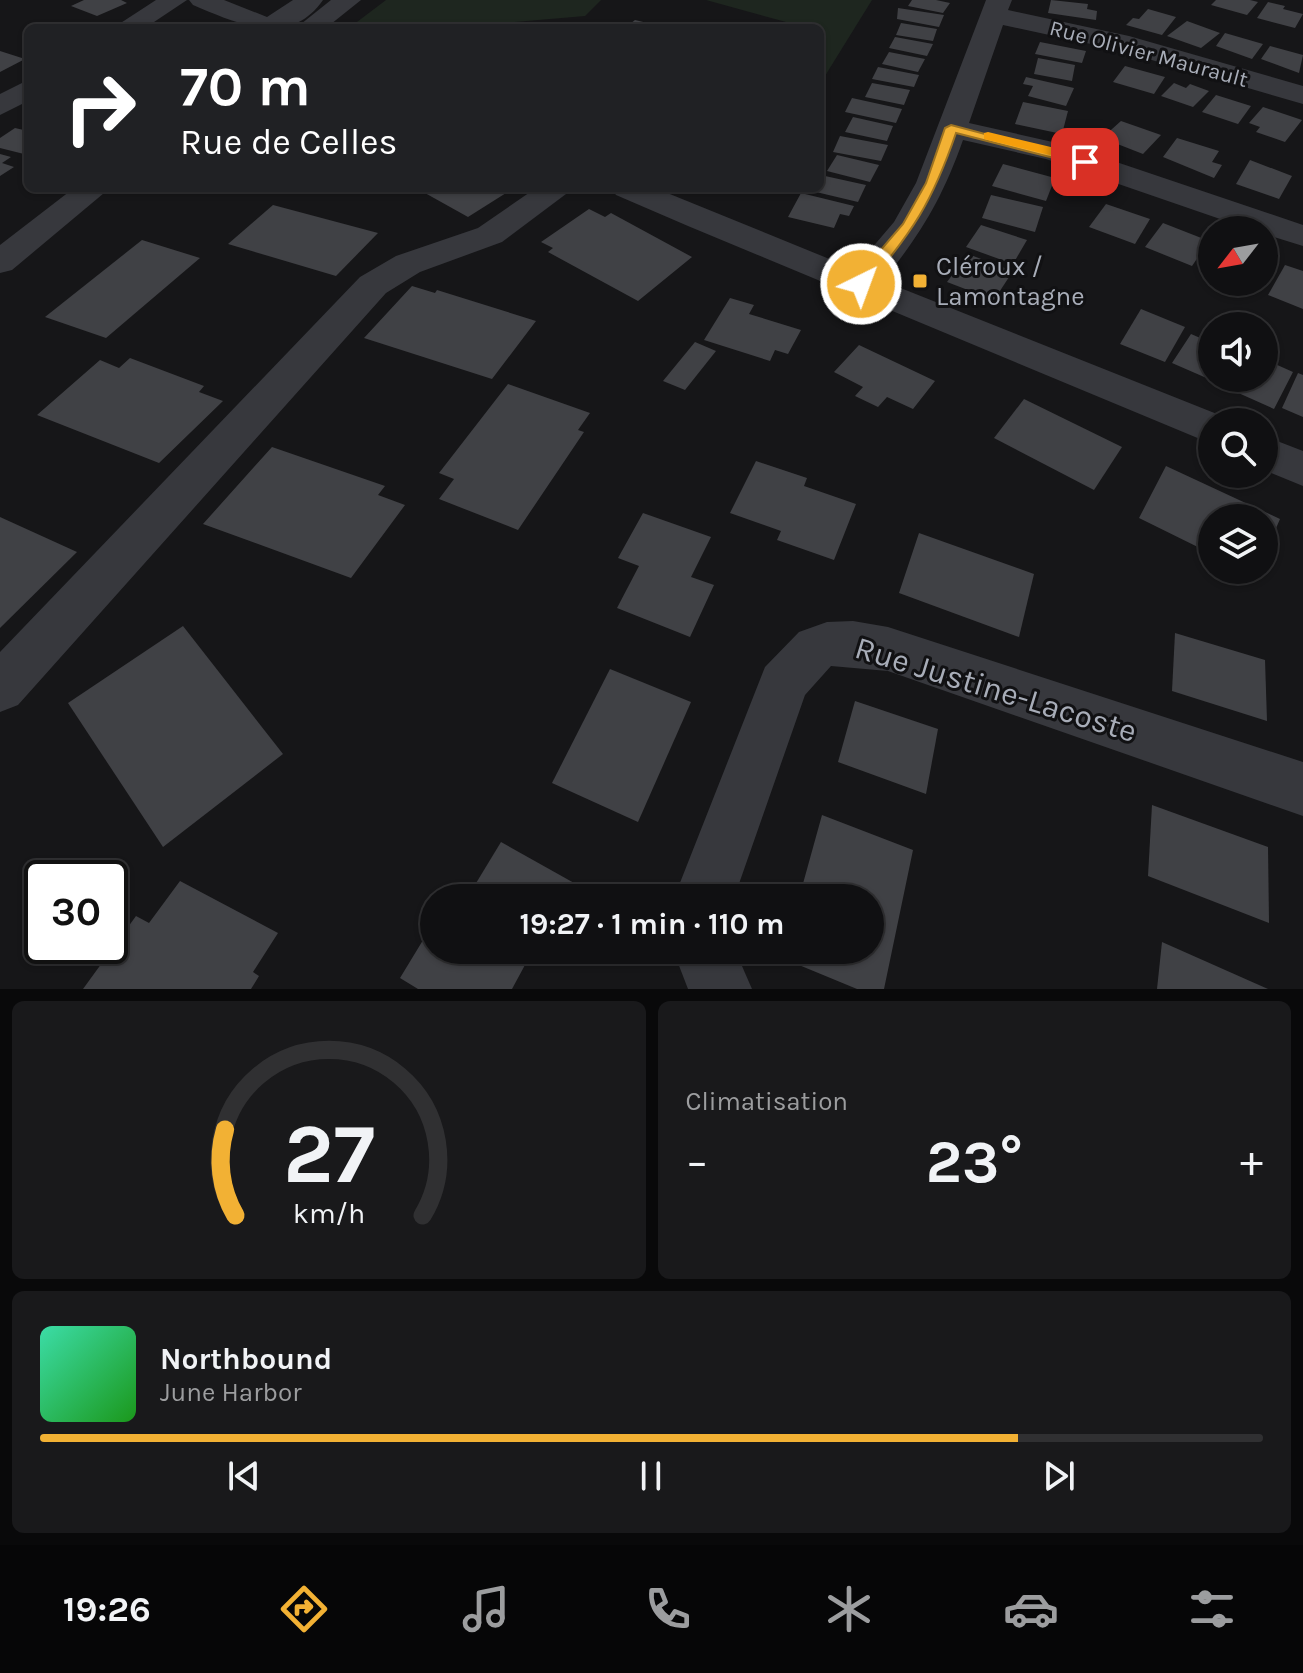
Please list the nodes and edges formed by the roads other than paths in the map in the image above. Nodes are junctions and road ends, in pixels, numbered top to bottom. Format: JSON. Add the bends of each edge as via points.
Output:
{"nodes":[{"id":1,"x":174,"y":0,"type":"edge"},
{"id":2,"x":202,"y":0,"type":"edge"},
{"id":3,"x":310,"y":0,"type":"edge"},
{"id":4,"x":348,"y":0,"type":"edge"},
{"id":5,"x":996,"y":8,"type":"edge"},
{"id":6,"x":133,"y":24,"type":"edge"},
{"id":7,"x":260,"y":24,"type":"edge"},
{"id":8,"x":276,"y":24,"type":"edge"},
{"id":9,"x":315,"y":24,"type":"edge"},
{"id":10,"x":24,"y":91,"type":"edge"},
{"id":11,"x":1303,"y":95,"type":"edge"},
{"id":12,"x":0,"y":106,"type":"edge"},
{"id":13,"x":951,"y":128,"type":"junction"},
{"id":14,"x":44,"y":192,"type":"edge"},
{"id":15,"x":89,"y":192,"type":"edge"},
{"id":16,"x":552,"y":192,"type":"edge"},
{"id":17,"x":637,"y":192,"type":"edge"},
{"id":18,"x":0,"y":225,"type":"edge"},
{"id":19,"x":1303,"y":236,"type":"edge"},
{"id":20,"x":0,"y":262,"type":"edge"},
{"id":21,"x":861,"y":284,"type":"junction"},
{"id":22,"x":1198,"y":423,"type":"edge"},
{"id":23,"x":1278,"y":458,"type":"edge"},
{"id":24,"x":1303,"y":469,"type":"edge"},
{"id":25,"x":0,"y":688,"type":"edge"},
{"id":26,"x":1303,"y":789,"type":"edge"},
{"id":27,"x":709,"y":884,"type":"edge"},
{"id":28,"x":708,"y":964,"type":"edge"},
{"id":29,"x":721,"y":989,"type":"edge"}],
"edges":[{"from":1,"to":6,"type":"street"},
{"from":2,"to":7,"type":"street"},
{"from":3,"to":8,"type":"street"},
{"from":4,"to":9,"type":"street"},
{"from":5,"to":11,"type":"street","name":"Rue Olivier Maurault"},
{"from":5,"to":13,"type":"street"},
{"from":10,"to":12,"type":"street"},
{"from":13,"to":19,"type":"street","via":[[1055,152]]},
{"from":13,"to":21,"type":"street","via":[[932,183],[909,226]]},
{"from":14,"to":18,"type":"street"},
{"from":15,"to":20,"type":"street"},
{"from":16,"to":25,"type":"street","via":[[490,235],[408,264],[373,285]]},
{"from":17,"to":21,"type":"street"},
{"from":21,"to":22,"type":"street"},
{"from":23,"to":24,"type":"street"},
{"from":26,"to":27,"type":"street","name":"Rue Justine-Lacoste","via":[[888,649],[837,640],[802,654],[783,684]]},
{"from":28,"to":29,"type":"street"}]}
